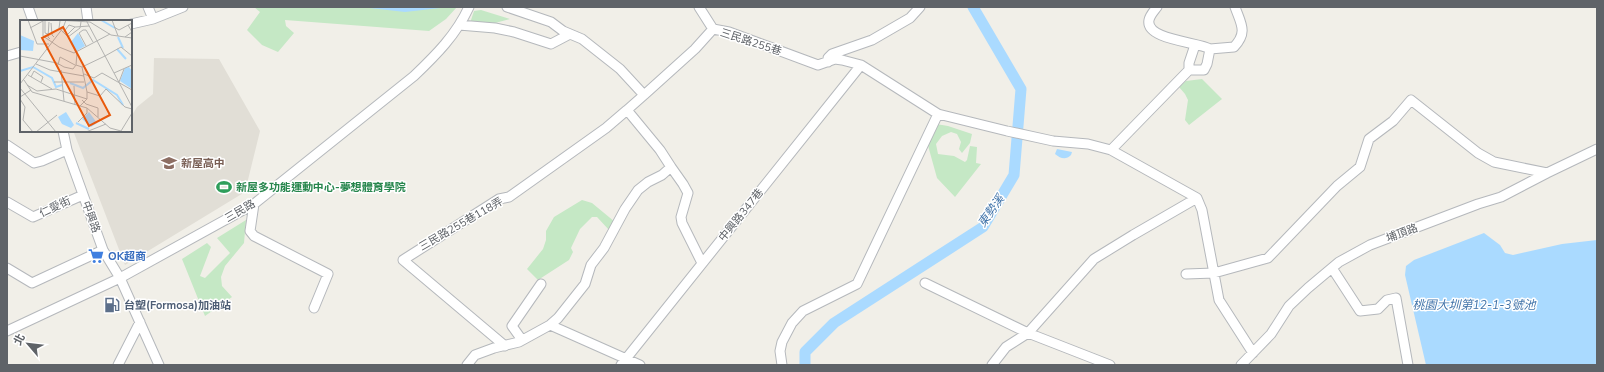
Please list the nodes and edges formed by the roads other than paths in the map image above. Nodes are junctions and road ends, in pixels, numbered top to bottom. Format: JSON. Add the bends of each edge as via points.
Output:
{"nodes":[{"id":1,"x":28,"y":7,"type":"edge"},
{"id":2,"x":86,"y":7,"type":"edge"},
{"id":3,"x":148,"y":7,"type":"edge"},
{"id":4,"x":469,"y":7,"type":"edge"},
{"id":5,"x":507,"y":7,"type":"edge"},
{"id":6,"x":699,"y":7,"type":"edge"},
{"id":7,"x":920,"y":7,"type":"edge"},
{"id":8,"x":1157,"y":7,"type":"edge"},
{"id":9,"x":1235,"y":7,"type":"edge"},
{"id":10,"x":183,"y":8,"type":"edge"},
{"id":11,"x":153,"y":19,"type":"junction"},
{"id":12,"x":33,"y":20,"type":"edge"},
{"id":13,"x":88,"y":20,"type":"edge"},
{"id":14,"x":132,"y":24,"type":"edge"},
{"id":15,"x":459,"y":25,"type":"junction"},
{"id":16,"x":713,"y":29,"type":"junction"},
{"id":17,"x":570,"y":34,"type":"junction"},
{"id":18,"x":1195,"y":45,"type":"junction"},
{"id":19,"x":1210,"y":49,"type":"junction"},
{"id":20,"x":20,"y":52,"type":"edge"},
{"id":21,"x":7,"y":56,"type":"edge"},
{"id":22,"x":828,"y":62,"type":"junction"},
{"id":23,"x":861,"y":65,"type":"junction"},
{"id":24,"x":1188,"y":70,"type":"junction"},
{"id":25,"x":644,"y":95,"type":"junction"},
{"id":26,"x":627,"y":110,"type":"junction"},
{"id":27,"x":938,"y":114,"type":"junction"},
{"id":28,"x":63,"y":132,"type":"edge"},
{"id":29,"x":7,"y":145,"type":"edge"},
{"id":30,"x":1597,"y":149,"type":"edge"},
{"id":31,"x":67,"y":150,"type":"junction"},
{"id":32,"x":1111,"y":150,"type":"junction"},
{"id":33,"x":671,"y":167,"type":"junction"},
{"id":34,"x":1546,"y":173,"type":"junction"},
{"id":35,"x":82,"y":195,"type":"junction"},
{"id":36,"x":1197,"y":198,"type":"junction"},
{"id":37,"x":7,"y":202,"type":"edge"},
{"id":38,"x":254,"y":204,"type":"junction"},
{"id":39,"x":103,"y":250,"type":"junction"},
{"id":40,"x":702,"y":263,"type":"junction"},
{"id":41,"x":7,"y":268,"type":"edge"},
{"id":42,"x":1332,"y":268,"type":"junction"},
{"id":43,"x":1214,"y":273,"type":"junction"},
{"id":44,"x":1186,"y":274,"type":"dead end"},
{"id":45,"x":120,"y":278,"type":"junction"},
{"id":46,"x":925,"y":283,"type":"dead end"},
{"id":47,"x":542,"y":284,"type":"dead end"},
{"id":48,"x":314,"y":308,"type":"dead end"},
{"id":49,"x":140,"y":322,"type":"junction"},
{"id":50,"x":550,"y":325,"type":"junction"},
{"id":51,"x":7,"y":331,"type":"edge"},
{"id":52,"x":1028,"y":333,"type":"junction"},
{"id":53,"x":522,"y":340,"type":"junction"},
{"id":54,"x":505,"y":346,"type":"junction"},
{"id":55,"x":1253,"y":353,"type":"junction"},
{"id":56,"x":623,"y":362,"type":"edge"},
{"id":57,"x":118,"y":365,"type":"edge"},
{"id":58,"x":159,"y":365,"type":"edge"},
{"id":59,"x":467,"y":365,"type":"edge"},
{"id":60,"x":640,"y":365,"type":"edge"},
{"id":61,"x":782,"y":365,"type":"edge"},
{"id":62,"x":992,"y":365,"type":"edge"},
{"id":63,"x":1110,"y":365,"type":"edge"},
{"id":64,"x":1241,"y":365,"type":"edge"},
{"id":65,"x":1408,"y":365,"type":"edge"}],
"edges":[{"from":1,"to":12,"type":"street"},
{"from":2,"to":13,"type":"street"},
{"from":3,"to":11,"type":"street"},
{"from":4,"to":15,"type":"street","name":"三民路"},
{"from":5,"to":17,"type":"street","via":[[551,22]]},
{"from":6,"to":16,"type":"street"},
{"from":7,"to":22,"type":"street","via":[[910,18],[872,40],[832,54]]},
{"from":8,"to":18,"type":"street","via":[[1149,20],[1153,31]]},
{"from":9,"to":19,"type":"street","via":[[1243,31],[1242,38],[1234,47]]},
{"from":10,"to":11,"type":"street"},
{"from":11,"to":14,"type":"street"},
{"from":15,"to":17,"type":"street","via":[[495,28],[551,44]]},
{"from":15,"to":38,"type":"street","name":"三民路","via":[[454,35],[414,76]]},
{"from":16,"to":22,"type":"street","name":"三民路255巷","via":[[729,32],[818,65]]},
{"from":16,"to":25,"type":"street","name":"三民路255巷","via":[[695,49]]},
{"from":17,"to":25,"type":"street","via":[[582,39],[620,69]]},
{"from":18,"to":19,"type":"street"},
{"from":18,"to":24,"type":"street"},
{"from":19,"to":24,"type":"street","via":[[1204,70]]},
{"from":20,"to":21,"type":"street"},
{"from":22,"to":23,"type":"street","name":"三民路255巷","via":[[835,59]]},
{"from":23,"to":27,"type":"street","name":"三民路255巷"},
{"from":23,"to":40,"type":"street","name":"中興路347巷"},
{"from":24,"to":32,"type":"street"},
{"from":25,"to":26,"type":"street","name":"三民路255巷"},
{"from":26,"to":33,"type":"street"},
{"from":26,"to":54,"type":"street","name":"三民路255巷118弄","via":[[606,128],[509,197],[499,199],[402,260]]},
{"from":27,"to":32,"type":"street","name":"三民路255巷","via":[[1053,141],[1088,144]]},
{"from":27,"to":61,"type":"street","via":[[857,284],[803,311],[792,323],[782,342]]},
{"from":28,"to":31,"type":"street","name":"中興路"},
{"from":29,"to":31,"type":"street","via":[[34,163]]},
{"from":30,"to":34,"type":"street","name":"埔頂路"},
{"from":31,"to":35,"type":"street","name":"中興路"},
{"from":32,"to":36,"type":"street","name":"三民路255巷"},
{"from":33,"to":40,"type":"street","via":[[688,194],[682,224]]},
{"from":33,"to":50,"type":"street","via":[[638,190],[604,248],[590,265],[585,284]]},
{"from":34,"to":42,"type":"street","name":"埔頂路","via":[[1501,197],[1370,244]]},
{"from":34,"to":43,"type":"street","via":[[1494,162],[1478,153],[1410,100],[1393,122],[1369,139],[1360,167],[1337,186],[1268,258]]},
{"from":35,"to":37,"type":"street","name":"仁愛街","via":[[33,217]]},
{"from":35,"to":39,"type":"street","name":"中興路"},
{"from":36,"to":43,"type":"street","via":[[1202,210]]},
{"from":36,"to":52,"type":"street","via":[[1094,260]]},
{"from":38,"to":45,"type":"street","name":"三民路"},
{"from":38,"to":48,"type":"street","via":[[250,231],[254,236],[328,274]]},
{"from":39,"to":41,"type":"street","via":[[32,283]]},
{"from":39,"to":45,"type":"street","name":"中興路"},
{"from":40,"to":56,"type":"street","name":"中興路347巷"},
{"from":42,"to":55,"type":"street","name":"埔頂路","via":[[1289,306],[1271,334]]},
{"from":42,"to":65,"type":"street","via":[[1360,311],[1378,309],[1387,300],[1396,298]]},
{"from":43,"to":44,"type":"street"},
{"from":43,"to":55,"type":"street","via":[[1219,300]]},
{"from":45,"to":49,"type":"street","name":"中興路"},
{"from":45,"to":51,"type":"street","name":"三民路"},
{"from":46,"to":52,"type":"street"},
{"from":47,"to":53,"type":"street","via":[[512,326]]},
{"from":49,"to":57,"type":"street"},
{"from":49,"to":58,"type":"street","name":"中興路"},
{"from":50,"to":53,"type":"street"},
{"from":50,"to":56,"type":"street"},
{"from":52,"to":62,"type":"street","via":[[1006,347]]},
{"from":52,"to":63,"type":"street"},
{"from":53,"to":54,"type":"street"},
{"from":54,"to":59,"type":"street","via":[[475,355]]},
{"from":55,"to":64,"type":"street","name":"埔頂路"},
{"from":56,"to":60,"type":"street"}]}
